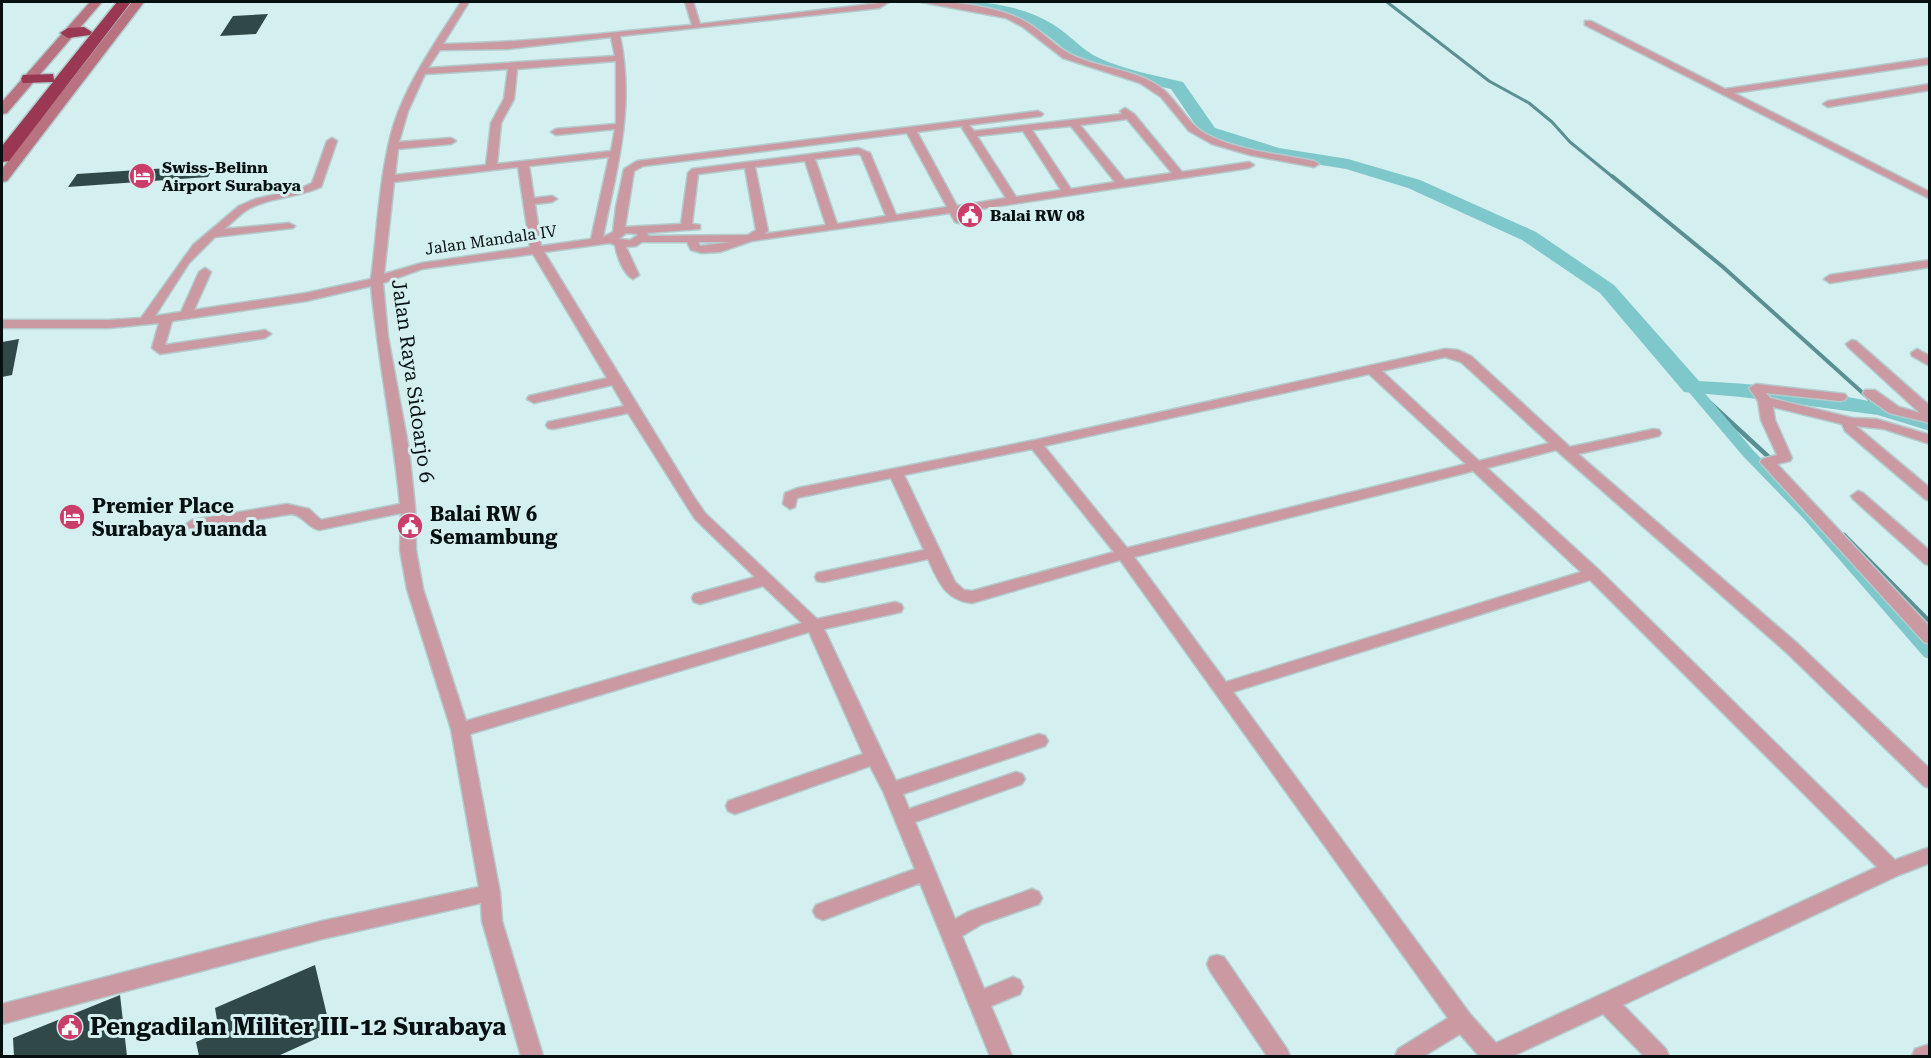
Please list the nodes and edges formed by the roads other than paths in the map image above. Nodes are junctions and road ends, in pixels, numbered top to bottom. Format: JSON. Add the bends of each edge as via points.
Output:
{"nodes":[{"id":1,"x":96,"y":2,"type":"edge"},
{"id":2,"x":109,"y":2,"type":"edge"},
{"id":3,"x":124,"y":2,"type":"edge"},
{"id":4,"x":138,"y":2,"type":"edge"},
{"id":5,"x":465,"y":2,"type":"edge"},
{"id":6,"x":689,"y":2,"type":"edge"},
{"id":7,"x":885,"y":2,"type":"edge"},
{"id":8,"x":925,"y":2,"type":"edge"},
{"id":9,"x":1588,"y":23,"type":"dead end"},
{"id":10,"x":696,"y":25,"type":"junction"},
{"id":11,"x":76,"y":33,"type":"junction"},
{"id":12,"x":615,"y":34,"type":"junction"},
{"id":13,"x":439,"y":47,"type":"junction"},
{"id":14,"x":620,"y":58,"type":"junction"},
{"id":15,"x":1929,"y":61,"type":"edge"},
{"id":16,"x":513,"y":65,"type":"junction"},
{"id":17,"x":422,"y":71,"type":"junction"},
{"id":18,"x":47,"y":78,"type":"junction"},
{"id":19,"x":29,"y":79,"type":"junction"},
{"id":20,"x":1929,"y":87,"type":"edge"},
{"id":21,"x":1723,"y":92,"type":"junction"},
{"id":22,"x":1828,"y":104,"type":"dead end"},
{"id":23,"x":2,"y":110,"type":"edge"},
{"id":24,"x":1038,"y":114,"type":"dead end"},
{"id":25,"x":912,"y":117,"type":"dead end"},
{"id":26,"x":878,"y":121,"type":"dead end"},
{"id":27,"x":964,"y":123,"type":"junction"},
{"id":28,"x":1074,"y":123,"type":"junction"},
{"id":29,"x":621,"y":126,"type":"junction"},
{"id":30,"x":1026,"y":128,"type":"junction"},
{"id":31,"x":915,"y":129,"type":"junction"},
{"id":32,"x":556,"y":132,"type":"dead end"},
{"id":33,"x":884,"y":132,"type":"junction"},
{"id":34,"x":971,"y":134,"type":"junction"},
{"id":35,"x":2,"y":137,"type":"edge"},
{"id":36,"x":332,"y":141,"type":"dead end"},
{"id":37,"x":451,"y":141,"type":"dead end"},
{"id":38,"x":393,"y":146,"type":"junction"},
{"id":39,"x":617,"y":153,"type":"junction"},
{"id":40,"x":2,"y":157,"type":"edge"},
{"id":41,"x":809,"y":158,"type":"junction"},
{"id":42,"x":1168,"y":162,"type":"junction"},
{"id":43,"x":523,"y":164,"type":"junction"},
{"id":44,"x":1314,"y":164,"type":"dead end"},
{"id":45,"x":749,"y":165,"type":"junction"},
{"id":46,"x":1249,"y":165,"type":"dead end"},
{"id":47,"x":491,"y":167,"type":"junction"},
{"id":48,"x":1199,"y":172,"type":"junction"},
{"id":49,"x":1179,"y":175,"type":"junction"},
{"id":50,"x":2,"y":178,"type":"edge"},
{"id":51,"x":389,"y":179,"type":"junction"},
{"id":52,"x":1122,"y":184,"type":"junction"},
{"id":53,"x":1068,"y":192,"type":"junction"},
{"id":54,"x":1929,"y":196,"type":"edge"},
{"id":55,"x":552,"y":199,"type":"dead end"},
{"id":56,"x":1013,"y":200,"type":"junction"},
{"id":57,"x":529,"y":202,"type":"junction"},
{"id":58,"x":952,"y":208,"type":"junction"},
{"id":59,"x":892,"y":218,"type":"junction"},
{"id":60,"x":958,"y":220,"type":"dead end"},
{"id":61,"x":289,"y":226,"type":"dead end"},
{"id":62,"x":833,"y":228,"type":"junction"},
{"id":63,"x":688,"y":232,"type":"junction"},
{"id":64,"x":213,"y":234,"type":"junction"},
{"id":65,"x":758,"y":234,"type":"junction"},
{"id":66,"x":617,"y":238,"type":"junction"},
{"id":67,"x":596,"y":242,"type":"junction"},
{"id":68,"x":536,"y":249,"type":"junction"},
{"id":69,"x":1929,"y":263,"type":"edge"},
{"id":70,"x":205,"y":272,"type":"dead end"},
{"id":71,"x":633,"y":275,"type":"dead end"},
{"id":72,"x":1830,"y":279,"type":"dead end"},
{"id":73,"x":376,"y":281,"type":"junction"},
{"id":74,"x":186,"y":314,"type":"junction"},
{"id":75,"x":167,"y":317,"type":"junction"},
{"id":76,"x":145,"y":321,"type":"junction"},
{"id":77,"x":2,"y":324,"type":"edge"},
{"id":78,"x":265,"y":334,"type":"dead end"},
{"id":79,"x":1852,"y":345,"type":"dead end"},
{"id":80,"x":1917,"y":353,"type":"dead end"},
{"id":81,"x":1929,"y":363,"type":"edge"},
{"id":82,"x":1373,"y":370,"type":"junction"},
{"id":83,"x":615,"y":380,"type":"junction"},
{"id":84,"x":1870,"y":393,"type":"dead end"},
{"id":85,"x":1760,"y":395,"type":"junction"},
{"id":86,"x":1840,"y":397,"type":"dead end"},
{"id":87,"x":534,"y":399,"type":"dead end"},
{"id":88,"x":632,"y":408,"type":"junction"},
{"id":89,"x":1929,"y":414,"type":"edge"},
{"id":90,"x":1929,"y":419,"type":"edge"},
{"id":91,"x":1852,"y":422,"type":"junction"},
{"id":92,"x":553,"y":425,"type":"dead end"},
{"id":93,"x":1654,"y":433,"type":"dead end"},
{"id":94,"x":1929,"y":440,"type":"edge"},
{"id":95,"x":1035,"y":444,"type":"junction"},
{"id":96,"x":1563,"y":448,"type":"junction"},
{"id":97,"x":1475,"y":466,"type":"junction"},
{"id":98,"x":896,"y":472,"type":"junction"},
{"id":99,"x":1858,"y":496,"type":"dead end"},
{"id":100,"x":1929,"y":496,"type":"edge"},
{"id":101,"x":790,"y":504,"type":"dead end"},
{"id":102,"x":408,"y":507,"type":"junction"},
{"id":103,"x":192,"y":525,"type":"dead end"},
{"id":104,"x":933,"y":553,"type":"junction"},
{"id":105,"x":1124,"y":554,"type":"junction"},
{"id":106,"x":1929,"y":560,"type":"edge"},
{"id":107,"x":1593,"y":574,"type":"junction"},
{"id":108,"x":823,"y":577,"type":"dead end"},
{"id":109,"x":765,"y":580,"type":"junction"},
{"id":110,"x":700,"y":598,"type":"dead end"},
{"id":111,"x":895,"y":608,"type":"dead end"},
{"id":112,"x":813,"y":626,"type":"junction"},
{"id":113,"x":1929,"y":638,"type":"edge"},
{"id":114,"x":1223,"y":689,"type":"junction"},
{"id":115,"x":460,"y":729,"type":"junction"},
{"id":116,"x":1039,"y":741,"type":"dead end"},
{"id":117,"x":874,"y":757,"type":"junction"},
{"id":118,"x":1016,"y":779,"type":"dead end"},
{"id":119,"x":1929,"y":781,"type":"edge"},
{"id":120,"x":892,"y":790,"type":"junction"},
{"id":121,"x":735,"y":806,"type":"dead end"},
{"id":122,"x":904,"y":818,"type":"junction"},
{"id":123,"x":1929,"y":855,"type":"edge"},
{"id":124,"x":1892,"y":869,"type":"junction"},
{"id":125,"x":925,"y":873,"type":"junction"},
{"id":126,"x":490,"y":892,"type":"junction"},
{"id":127,"x":1032,"y":898,"type":"dead end"},
{"id":128,"x":822,"y":911,"type":"dead end"},
{"id":129,"x":950,"y":933,"type":"junction"},
{"id":130,"x":1217,"y":964,"type":"dead end"},
{"id":131,"x":1013,"y":987,"type":"dead end"},
{"id":132,"x":978,"y":1002,"type":"junction"},
{"id":133,"x":1607,"y":1003,"type":"junction"},
{"id":134,"x":2,"y":1014,"type":"edge"},
{"id":135,"x":1462,"y":1021,"type":"junction"},
{"id":136,"x":1929,"y":1054,"type":"edge"},
{"id":137,"x":532,"y":1056,"type":"edge"},
{"id":138,"x":1001,"y":1056,"type":"edge"},
{"id":139,"x":1279,"y":1056,"type":"edge"},
{"id":140,"x":1406,"y":1056,"type":"edge"},
{"id":141,"x":1492,"y":1056,"type":"edge"},
{"id":142,"x":1658,"y":1056,"type":"edge"},
{"id":143,"x":1923,"y":1056,"type":"edge"}],
"edges":[{"from":1,"to":11,"type":"street"},
{"from":2,"to":11,"type":"highway"},
{"from":3,"to":40,"type":"highway"},
{"from":4,"to":50,"type":"street"},
{"from":5,"to":13,"type":"street","name":"Jalan Raya Sidoarjo 6"},
{"from":6,"to":10,"type":"street"},
{"from":7,"to":10,"type":"street"},
{"from":8,"to":44,"type":"street","via":[[1016,20],[1071,59],[1150,84],[1204,138]]},
{"from":9,"to":21,"type":"street"},
{"from":10,"to":12,"type":"street"},
{"from":11,"to":18,"type":"highway"},
{"from":11,"to":19,"type":"street"},
{"from":12,"to":13,"type":"street","via":[[507,46]]},
{"from":12,"to":14,"type":"street"},
{"from":13,"to":17,"type":"street","name":"Jalan Raya Sidoarjo 6"},
{"from":14,"to":16,"type":"street"},
{"from":14,"to":29,"type":"street"},
{"from":15,"to":21,"type":"street"},
{"from":16,"to":17,"type":"street"},
{"from":16,"to":47,"type":"street","via":[[509,99],[496,123]]},
{"from":17,"to":38,"type":"street","name":"Jalan Raya Sidoarjo 6","via":[[403,111]]},
{"from":18,"to":19,"type":"highway"},
{"from":18,"to":35,"type":"highway"},
{"from":19,"to":23,"type":"street"},
{"from":20,"to":22,"type":"street"},
{"from":21,"to":54,"type":"street"},
{"from":24,"to":27,"type":"street"},
{"from":25,"to":31,"type":"street"},
{"from":26,"to":33,"type":"street"},
{"from":27,"to":31,"type":"street"},
{"from":27,"to":34,"type":"street"},
{"from":28,"to":30,"type":"street"},
{"from":28,"to":42,"type":"street","via":[[1128,113]]},
{"from":28,"to":52,"type":"street"},
{"from":29,"to":32,"type":"street"},
{"from":29,"to":39,"type":"street"},
{"from":30,"to":34,"type":"street"},
{"from":30,"to":53,"type":"street"},
{"from":31,"to":33,"type":"street"},
{"from":31,"to":58,"type":"street"},
{"from":33,"to":66,"type":"street","via":[[635,165],[629,169]]},
{"from":34,"to":56,"type":"street"},
{"from":36,"to":64,"type":"street","via":[[315,187],[249,204]]},
{"from":37,"to":38,"type":"street"},
{"from":38,"to":51,"type":"street","name":"Jalan Raya Sidoarjo 6"},
{"from":39,"to":43,"type":"street"},
{"from":39,"to":67,"type":"street"},
{"from":41,"to":45,"type":"street"},
{"from":41,"to":59,"type":"street","via":[[865,153]]},
{"from":41,"to":62,"type":"street"},
{"from":42,"to":48,"type":"street"},
{"from":42,"to":49,"type":"street"},
{"from":43,"to":47,"type":"street"},
{"from":43,"to":57,"type":"street"},
{"from":45,"to":63,"type":"street","via":[[693,173]]},
{"from":45,"to":65,"type":"street"},
{"from":46,"to":48,"type":"street"},
{"from":47,"to":51,"type":"street"},
{"from":48,"to":49,"type":"street"},
{"from":49,"to":52,"type":"street"},
{"from":51,"to":73,"type":"street","name":"Jalan Raya Sidoarjo 6"},
{"from":52,"to":53,"type":"street"},
{"from":53,"to":56,"type":"street"},
{"from":55,"to":57,"type":"street"},
{"from":56,"to":58,"type":"street"},
{"from":57,"to":68,"type":"street"},
{"from":58,"to":59,"type":"street"},
{"from":58,"to":60,"type":"street"},
{"from":59,"to":62,"type":"street"},
{"from":61,"to":64,"type":"street"},
{"from":62,"to":65,"type":"street","via":[[779,236]]},
{"from":63,"to":65,"type":"street","name":"Jalan Mandala IV"},
{"from":63,"to":65,"type":"street","via":[[699,249],[735,244]]},
{"from":63,"to":66,"type":"street","name":"Jalan Mandala IV"},
{"from":64,"to":76,"type":"street","via":[[184,261]]},
{"from":66,"to":67,"type":"street","name":"Jalan Mandala IV"},
{"from":66,"to":71,"type":"street"},
{"from":67,"to":68,"type":"street","name":"Jalan Mandala IV"},
{"from":68,"to":73,"type":"street","name":"Jalan Mandala IV","via":[[409,269]]},
{"from":68,"to":83,"type":"street"},
{"from":69,"to":72,"type":"street"},
{"from":70,"to":74,"type":"street"},
{"from":73,"to":74,"type":"street","name":"Jalan Mandala IV","via":[[275,303]]},
{"from":73,"to":102,"type":"street","name":"Jalan Raya Sidoarjo 6"},
{"from":74,"to":75,"type":"street","name":"Jalan Mandala IV"},
{"from":75,"to":76,"type":"street","name":"Jalan Mandala IV"},
{"from":75,"to":78,"type":"street","via":[[160,350]]},
{"from":76,"to":77,"type":"street","name":"Jalan Mandala IV"},
{"from":79,"to":89,"type":"street"},
{"from":80,"to":81,"type":"street"},
{"from":82,"to":95,"type":"street"},
{"from":82,"to":96,"type":"street","via":[[1445,353],[1461,356]]},
{"from":82,"to":97,"type":"street"},
{"from":83,"to":87,"type":"street"},
{"from":83,"to":88,"type":"street"},
{"from":84,"to":90,"type":"street","via":[[1894,410]]},
{"from":85,"to":86,"type":"street"},
{"from":85,"to":91,"type":"street"},
{"from":85,"to":113,"type":"street","via":[[1785,456],[1768,464]]},
{"from":88,"to":92,"type":"street"},
{"from":88,"to":109,"type":"street","via":[[700,516]]},
{"from":91,"to":94,"type":"street","via":[[1870,422]]},
{"from":91,"to":100,"type":"street","via":[[1850,428]]},
{"from":93,"to":96,"type":"street"},
{"from":95,"to":98,"type":"street"},
{"from":95,"to":105,"type":"street"},
{"from":96,"to":97,"type":"street"},
{"from":96,"to":119,"type":"street","via":[[1792,648]]},
{"from":97,"to":105,"type":"street"},
{"from":97,"to":107,"type":"street"},
{"from":98,"to":101,"type":"street","via":[[798,493],[790,496]]},
{"from":98,"to":104,"type":"street"},
{"from":99,"to":106,"type":"street"},
{"from":102,"to":103,"type":"street","via":[[319,525],[305,512],[280,509]]},
{"from":102,"to":115,"type":"street","name":"Jalan Raya Sidoarjo 6","via":[[408,550],[415,589]]},
{"from":104,"to":105,"type":"street","via":[[948,585],[964,597]]},
{"from":104,"to":108,"type":"street"},
{"from":105,"to":114,"type":"street"},
{"from":107,"to":114,"type":"street"},
{"from":107,"to":124,"type":"street"},
{"from":109,"to":110,"type":"street"},
{"from":109,"to":112,"type":"street"},
{"from":111,"to":112,"type":"street"},
{"from":112,"to":115,"type":"street"},
{"from":112,"to":117,"type":"street"},
{"from":114,"to":135,"type":"street"},
{"from":115,"to":126,"type":"street","name":"Jalan Raya Sidoarjo 6"},
{"from":116,"to":120,"type":"street"},
{"from":117,"to":120,"type":"street"},
{"from":117,"to":121,"type":"street"},
{"from":118,"to":122,"type":"street"},
{"from":120,"to":122,"type":"street"},
{"from":122,"to":125,"type":"street"},
{"from":123,"to":124,"type":"street"},
{"from":124,"to":133,"type":"street"},
{"from":125,"to":128,"type":"street"},
{"from":125,"to":129,"type":"street"},
{"from":126,"to":134,"type":"street","via":[[322,930]]},
{"from":126,"to":137,"type":"street","name":"Jalan Raya Sidoarjo 6","via":[[492,921]]},
{"from":127,"to":129,"type":"street","via":[[975,918]]},
{"from":129,"to":132,"type":"street"},
{"from":130,"to":139,"type":"street"},
{"from":131,"to":132,"type":"street"},
{"from":132,"to":138,"type":"street"},
{"from":133,"to":141,"type":"street"},
{"from":133,"to":142,"type":"street"},
{"from":135,"to":140,"type":"street"},
{"from":135,"to":141,"type":"street"},
{"from":136,"to":143,"type":"street"}]}
